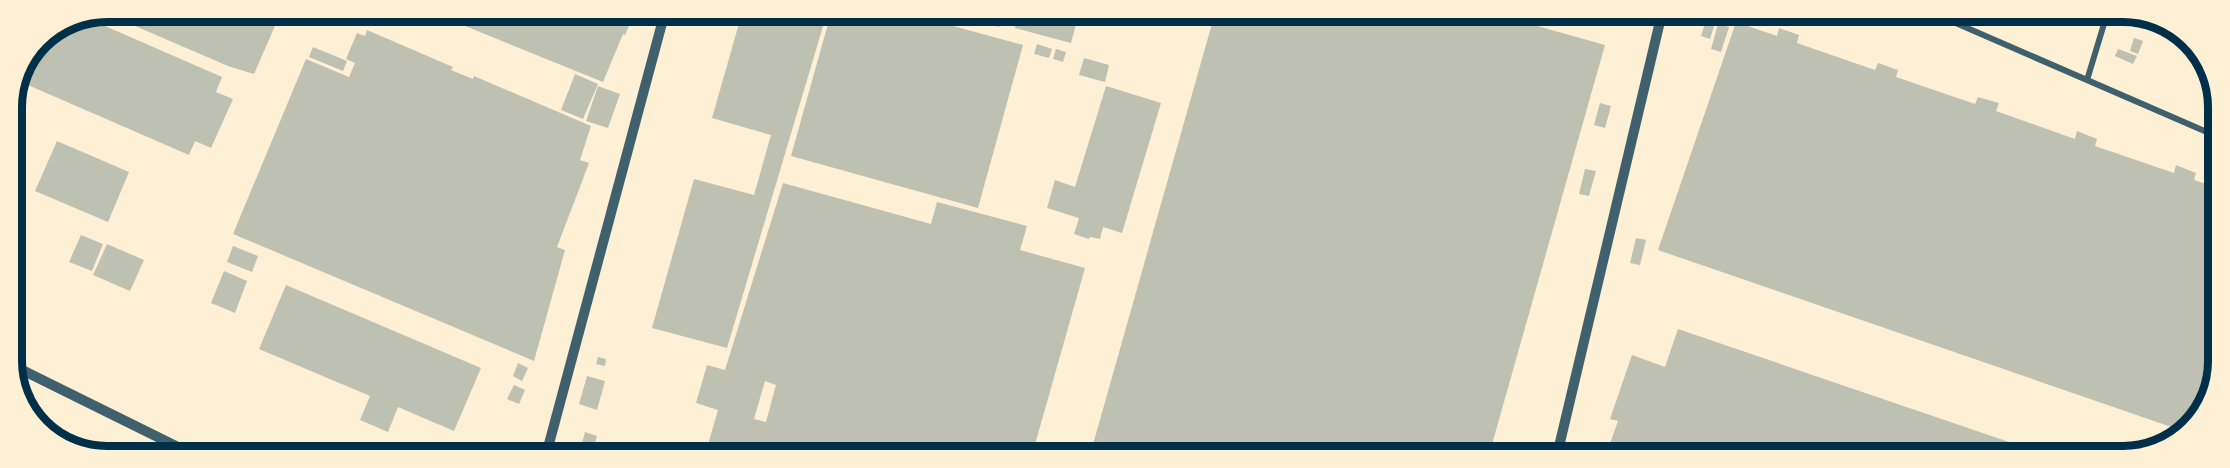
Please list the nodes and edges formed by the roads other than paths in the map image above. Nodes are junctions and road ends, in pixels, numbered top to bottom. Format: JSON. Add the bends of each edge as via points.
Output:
{"nodes":[{"id":1,"x":661,"y":22,"type":"edge"},
{"id":2,"x":1660,"y":22,"type":"edge"},
{"id":3,"x":1953,"y":22,"type":"edge"},
{"id":4,"x":2105,"y":22,"type":"edge"},
{"id":5,"x":2087,"y":80,"type":"junction"},
{"id":6,"x":2208,"y":133,"type":"edge"},
{"id":7,"x":23,"y":371,"type":"edge"},
{"id":8,"x":176,"y":446,"type":"edge"},
{"id":9,"x":548,"y":446,"type":"edge"},
{"id":10,"x":1559,"y":446,"type":"edge"}],
"edges":[{"from":1,"to":9,"type":"street"},
{"from":2,"to":10,"type":"street"},
{"from":3,"to":5,"type":"street"},
{"from":4,"to":5,"type":"street"},
{"from":5,"to":6,"type":"street"},
{"from":7,"to":8,"type":"street"}]}
